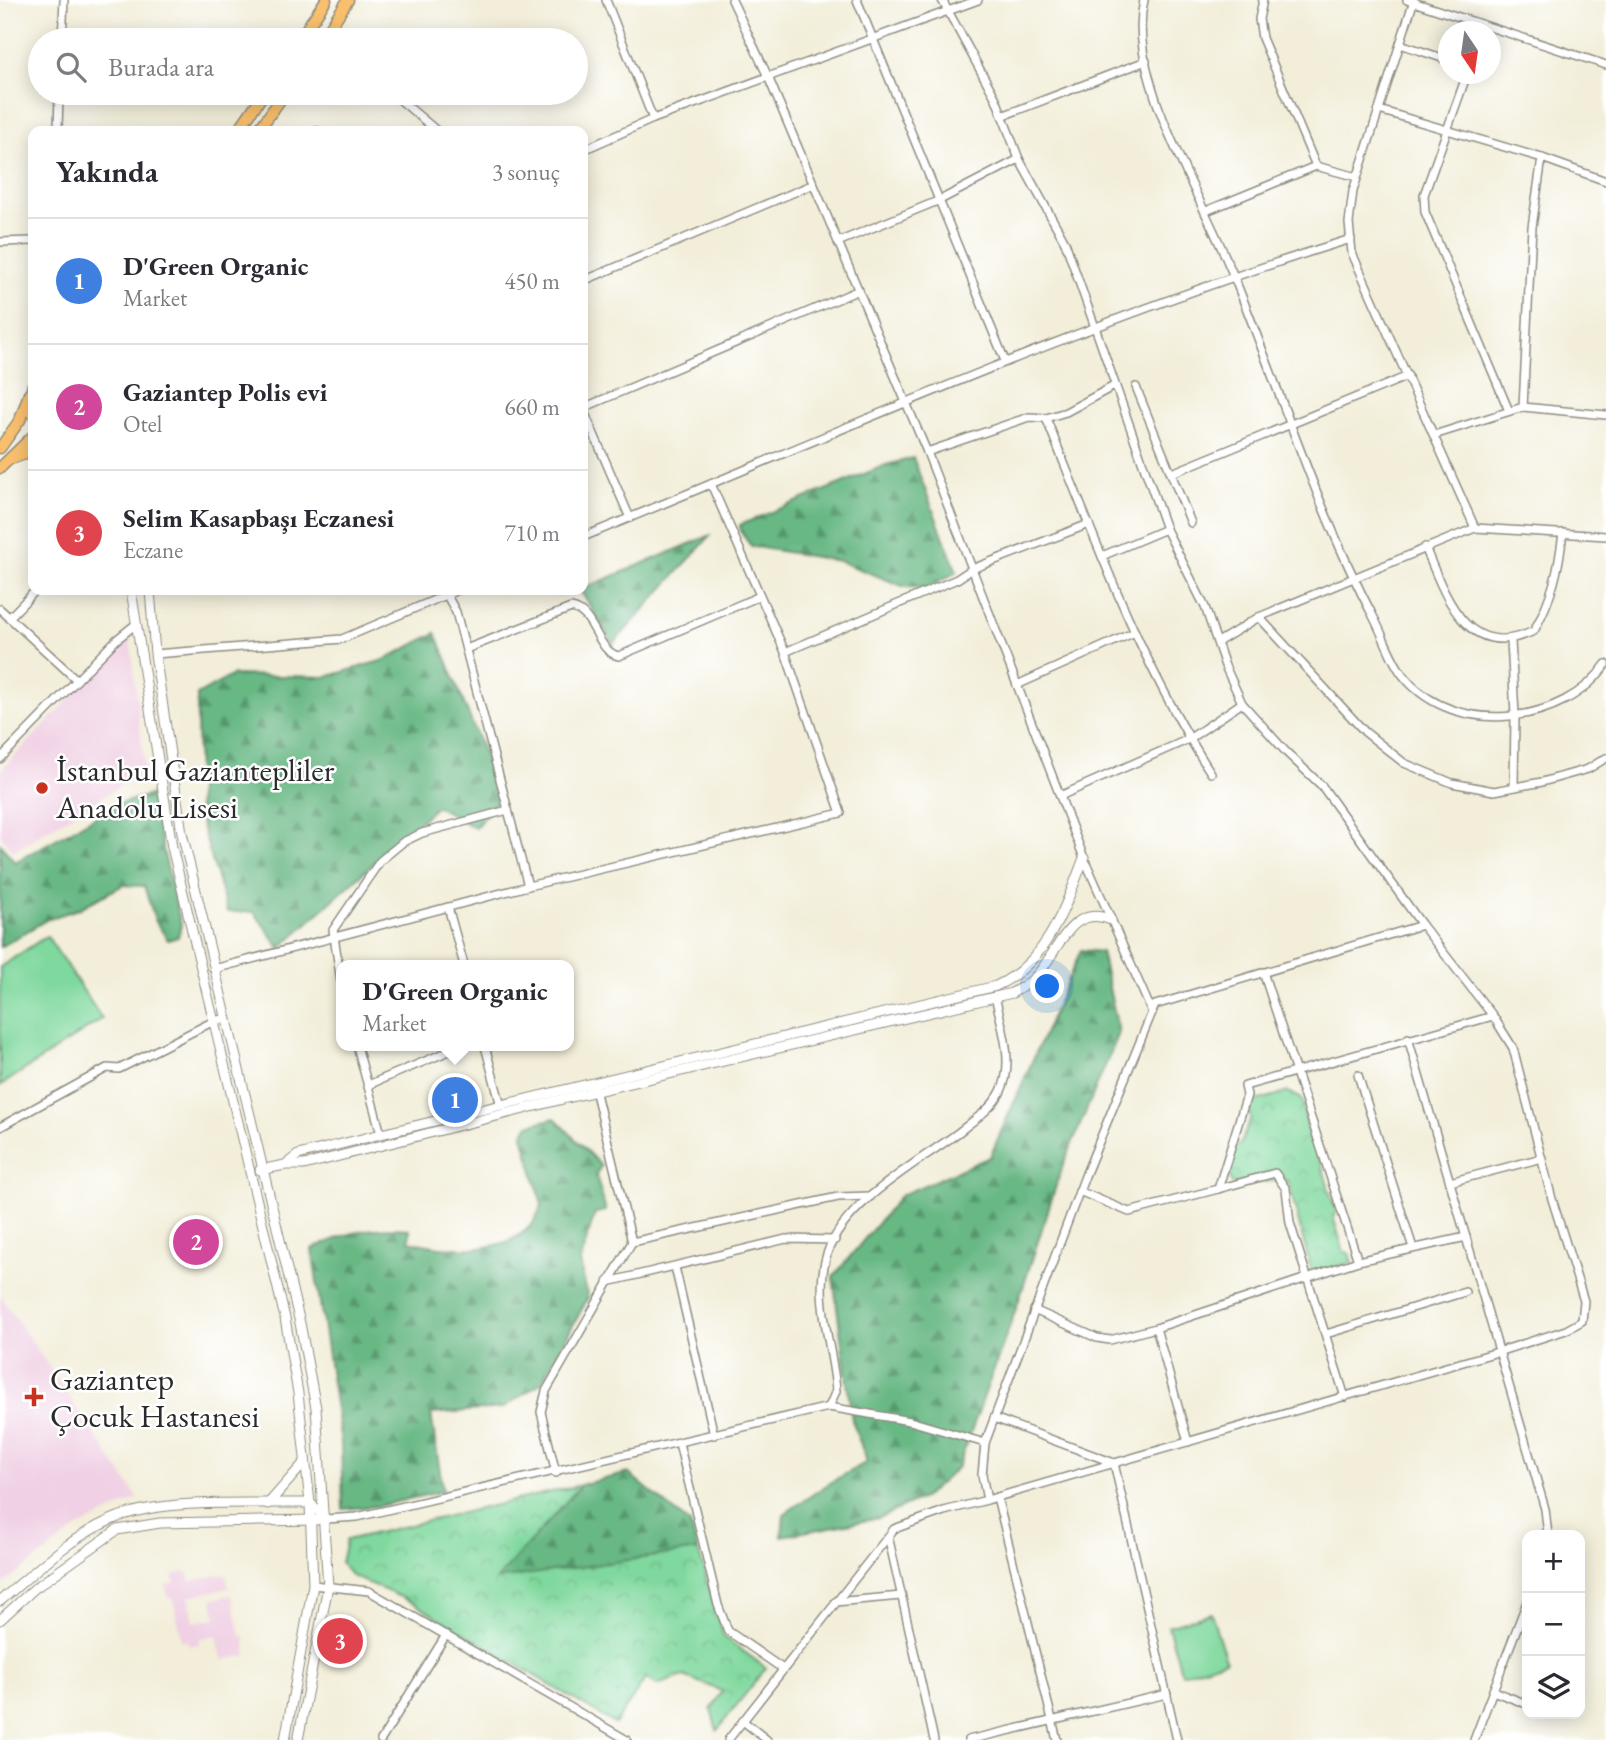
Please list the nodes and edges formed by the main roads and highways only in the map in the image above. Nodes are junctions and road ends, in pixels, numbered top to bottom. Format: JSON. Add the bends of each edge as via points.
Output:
{"nodes":[{"id":1,"x":326,"y":0,"type":"edge"},
{"id":2,"x":348,"y":0,"type":"edge"},
{"id":3,"x":307,"y":28,"type":"edge"},
{"id":4,"x":330,"y":28,"type":"edge"},
{"id":5,"x":256,"y":105,"type":"edge"},
{"id":6,"x":276,"y":105,"type":"edge"},
{"id":7,"x":241,"y":126,"type":"edge"},
{"id":8,"x":262,"y":126,"type":"edge"},
{"id":9,"x":28,"y":398,"type":"edge"},
{"id":10,"x":3,"y":441,"type":"edge"},
{"id":11,"x":28,"y":441,"type":"edge"},
{"id":12,"x":28,"y":453,"type":"edge"},
{"id":13,"x":4,"y":464,"type":"edge"}],
"edges":[{"from":1,"to":3,"type":"main road"},
{"from":2,"to":4,"type":"main road"},
{"from":5,"to":7,"type":"main road"},
{"from":6,"to":8,"type":"main road"},
{"from":9,"to":10,"type":"main road","via":[[20,420]]},
{"from":11,"to":13,"type":"main road"},
{"from":12,"to":13,"type":"main road"}]}
